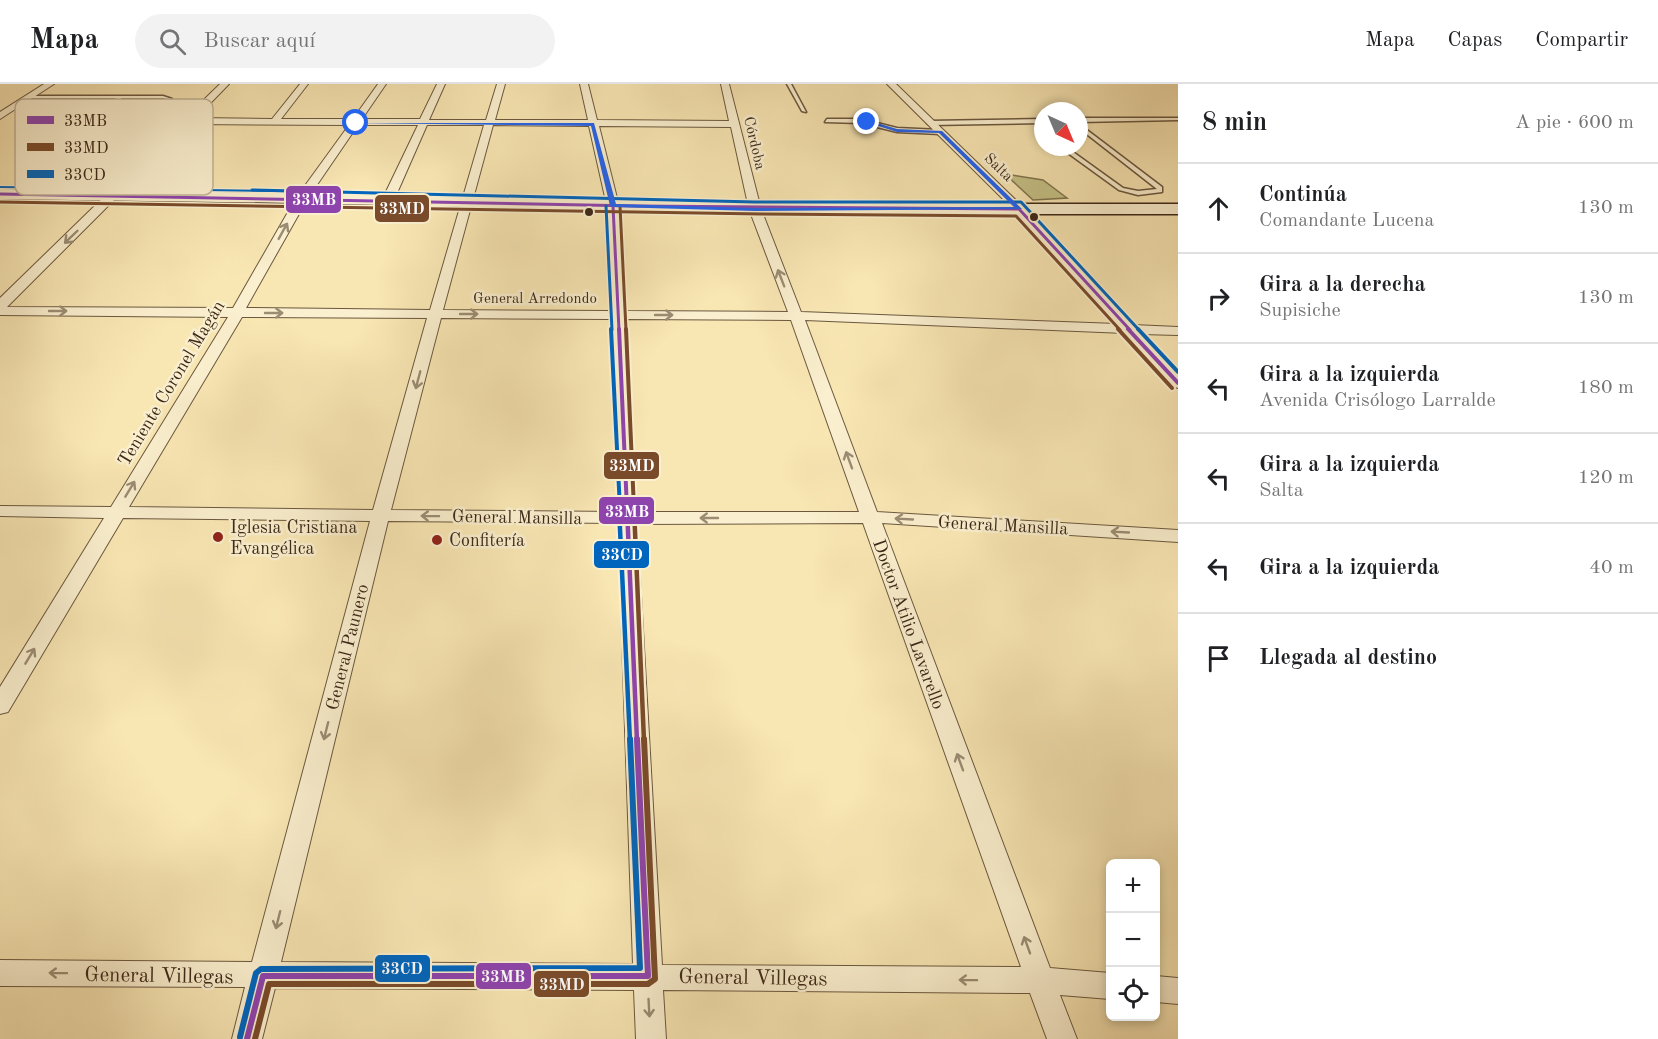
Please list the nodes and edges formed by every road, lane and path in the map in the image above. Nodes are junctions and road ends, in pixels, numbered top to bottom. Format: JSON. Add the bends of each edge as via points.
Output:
{"nodes":[{"id":1,"x":50,"y":84,"type":"edge"},
{"id":2,"x":225,"y":84,"type":"edge"},
{"id":3,"x":304,"y":84,"type":"edge"},
{"id":4,"x":382,"y":84,"type":"edge"},
{"id":5,"x":441,"y":84,"type":"edge"},
{"id":6,"x":501,"y":84,"type":"edge"},
{"id":7,"x":584,"y":84,"type":"edge"},
{"id":8,"x":725,"y":84,"type":"edge"},
{"id":9,"x":789,"y":84,"type":"edge"},
{"id":10,"x":891,"y":84,"type":"edge"},
{"id":11,"x":30,"y":97,"type":"junction"},
{"id":12,"x":121,"y":97,"type":"junction"},
{"id":13,"x":27,"y":99,"type":"edge"},
{"id":14,"x":119,"y":99,"type":"edge"},
{"id":15,"x":170,"y":99,"type":"edge"},
{"id":16,"x":210,"y":99,"type":"edge"},
{"id":17,"x":15,"y":106,"type":"edge"},
{"id":18,"x":804,"y":111,"type":"dead end"},
{"id":19,"x":0,"y":116,"type":"edge"},
{"id":20,"x":1178,"y":119,"type":"edge"},
{"id":21,"x":1088,"y":120,"type":"edge"},
{"id":22,"x":213,"y":121,"type":"edge"},
{"id":23,"x":827,"y":121,"type":"dead end"},
{"id":24,"x":1034,"y":121,"type":"edge"},
{"id":25,"x":274,"y":122,"type":"junction"},
{"id":26,"x":356,"y":123,"type":"junction"},
{"id":27,"x":424,"y":123,"type":"junction"},
{"id":28,"x":930,"y":123,"type":"junction"},
{"id":29,"x":488,"y":124,"type":"junction"},
{"id":30,"x":593,"y":124,"type":"junction"},
{"id":31,"x":735,"y":124,"type":"junction"},
{"id":32,"x":940,"y":132,"type":"junction"},
{"id":33,"x":1088,"y":133,"type":"edge"},
{"id":34,"x":1088,"y":139,"type":"dead end"},
{"id":35,"x":1096,"y":139,"type":"junction"},
{"id":36,"x":1075,"y":156,"type":"edge"},
{"id":37,"x":0,"y":194,"type":"edge"},
{"id":38,"x":15,"y":194,"type":"edge"},
{"id":39,"x":56,"y":195,"type":"edge"},
{"id":40,"x":113,"y":196,"type":"junction"},
{"id":41,"x":302,"y":198,"type":"junction"},
{"id":42,"x":388,"y":200,"type":"junction"},
{"id":43,"x":465,"y":201,"type":"junction"},
{"id":44,"x":613,"y":206,"type":"junction"},
{"id":45,"x":755,"y":209,"type":"junction"},
{"id":46,"x":1019,"y":209,"type":"junction"},
{"id":47,"x":1178,"y":209,"type":"edge"},
{"id":48,"x":0,"y":306,"type":"edge"},
{"id":49,"x":0,"y":311,"type":"edge"},
{"id":50,"x":237,"y":313,"type":"junction"},
{"id":51,"x":436,"y":314,"type":"junction"},
{"id":52,"x":619,"y":315,"type":"junction"},
{"id":53,"x":796,"y":316,"type":"junction"},
{"id":54,"x":1129,"y":329,"type":"junction"},
{"id":55,"x":1178,"y":331,"type":"edge"},
{"id":56,"x":1178,"y":382,"type":"edge"},
{"id":57,"x":0,"y":512,"type":"edge"},
{"id":58,"x":116,"y":512,"type":"junction"},
{"id":59,"x":380,"y":516,"type":"junction"},
{"id":60,"x":626,"y":518,"type":"junction"},
{"id":61,"x":870,"y":518,"type":"junction"},
{"id":62,"x":1178,"y":536,"type":"edge"},
{"id":63,"x":0,"y":706,"type":"edge"},
{"id":64,"x":0,"y":973,"type":"edge"},
{"id":65,"x":263,"y":976,"type":"junction"},
{"id":66,"x":648,"y":976,"type":"junction"},
{"id":67,"x":1040,"y":980,"type":"junction"},
{"id":68,"x":1106,"y":986,"type":"edge"},
{"id":69,"x":1160,"y":989,"type":"edge"},
{"id":70,"x":1178,"y":991,"type":"edge"},
{"id":71,"x":247,"y":1039,"type":"edge"},
{"id":72,"x":651,"y":1039,"type":"edge"},
{"id":73,"x":1062,"y":1039,"type":"edge"}],
"edges":[{"from":1,"to":11,"type":"street"},
{"from":2,"to":16,"type":"street"},
{"from":3,"to":25,"type":"street"},
{"from":4,"to":26,"type":"street","name":"Teniente Coronel Magán"},
{"from":5,"to":27,"type":"street"},
{"from":6,"to":29,"type":"street","name":"General Paunero"},
{"from":7,"to":30,"type":"street"},
{"from":8,"to":31,"type":"street","name":"Córdoba"},
{"from":9,"to":18,"type":"lane"},
{"from":10,"to":28,"type":"street","name":"Salta"},
{"from":11,"to":12,"type":"lane"},
{"from":11,"to":13,"type":"street"},
{"from":12,"to":14,"type":"lane"},
{"from":12,"to":15,"type":"lane"},
{"from":17,"to":19,"type":"street"},
{"from":20,"to":21,"type":"lane"},
{"from":22,"to":25,"type":"street"},
{"from":23,"to":32,"type":"lane","via":[[861,121],[897,130]]},
{"from":24,"to":28,"type":"lane"},
{"from":25,"to":26,"type":"street"},
{"from":26,"to":27,"type":"street"},
{"from":26,"to":41,"type":"street","name":"Teniente Coronel Magán"},
{"from":27,"to":29,"type":"street"},
{"from":27,"to":42,"type":"street"},
{"from":28,"to":32,"type":"street","name":"Salta"},
{"from":29,"to":30,"type":"street"},
{"from":29,"to":43,"type":"street","name":"General Paunero"},
{"from":30,"to":31,"type":"street"},
{"from":30,"to":44,"type":"street"},
{"from":31,"to":45,"type":"street","name":"Córdoba"},
{"from":32,"to":46,"type":"street","name":"Salta"},
{"from":33,"to":35,"type":"lane"},
{"from":34,"to":35,"type":"lane"},
{"from":35,"to":36,"type":"lane","via":[[1160,191],[1138,193],[1121,189]]},
{"from":37,"to":38,"type":"main road"},
{"from":39,"to":40,"type":"main road"},
{"from":40,"to":41,"type":"main road"},
{"from":40,"to":48,"type":"street","one_way":true},
{"from":41,"to":42,"type":"main road"},
{"from":50,"to":41,"type":"street","name":"Teniente Coronel Magán","one_way":true},
{"from":42,"to":43,"type":"main road"},
{"from":43,"to":44,"type":"main road"},
{"from":43,"to":51,"type":"street","name":"General Paunero"},
{"from":44,"to":45,"type":"main road"},
{"from":44,"to":52,"type":"street"},
{"from":45,"to":46,"type":"main road"},
{"from":53,"to":45,"type":"street","name":"Doctor Atilio Lavarello","one_way":true},
{"from":46,"to":47,"type":"main road"},
{"from":46,"to":54,"type":"street","name":"Salta"},
{"from":49,"to":50,"type":"street","name":"General Arredondo","one_way":true},
{"from":50,"to":51,"type":"street","name":"General Arredondo","one_way":true},
{"from":58,"to":50,"type":"street","name":"Teniente Coronel Magán","one_way":true},
{"from":51,"to":52,"type":"street","name":"General Arredondo","one_way":true},
{"from":51,"to":59,"type":"street","name":"General Paunero","one_way":true},
{"from":52,"to":53,"type":"street","name":"General Arredondo","one_way":true},
{"from":52,"to":60,"type":"street"},
{"from":53,"to":54,"type":"street","name":"General Arredondo"},
{"from":61,"to":53,"type":"street","name":"Doctor Atilio Lavarello","one_way":true},
{"from":54,"to":55,"type":"street","name":"General Arredondo"},
{"from":54,"to":56,"type":"street","name":"Salta"},
{"from":57,"to":58,"type":"street","name":"General Mansilla"},
{"from":58,"to":59,"type":"street","name":"General Mansilla"},
{"from":63,"to":58,"type":"street","name":"Teniente Coronel Magán","one_way":true},
{"from":60,"to":59,"type":"street","name":"General Mansilla","one_way":true},
{"from":59,"to":65,"type":"street","name":"General Paunero","one_way":true},
{"from":61,"to":60,"type":"street","name":"General Mansilla","one_way":true},
{"from":60,"to":66,"type":"street"},
{"from":62,"to":61,"type":"street","name":"General Mansilla","one_way":true},
{"from":67,"to":61,"type":"street","name":"Doctor Atilio Lavarello","one_way":true},
{"from":65,"to":64,"type":"street","name":"General Villegas","one_way":true},
{"from":65,"to":66,"type":"street","name":"General Villegas"},
{"from":65,"to":71,"type":"street","name":"General Paunero"},
{"from":67,"to":66,"type":"street","name":"General Villegas","one_way":true},
{"from":66,"to":72,"type":"street","one_way":true},
{"from":67,"to":68,"type":"street","name":"General Villegas"},
{"from":67,"to":73,"type":"street","name":"Doctor Atilio Lavarello"},
{"from":69,"to":70,"type":"street"}]}
